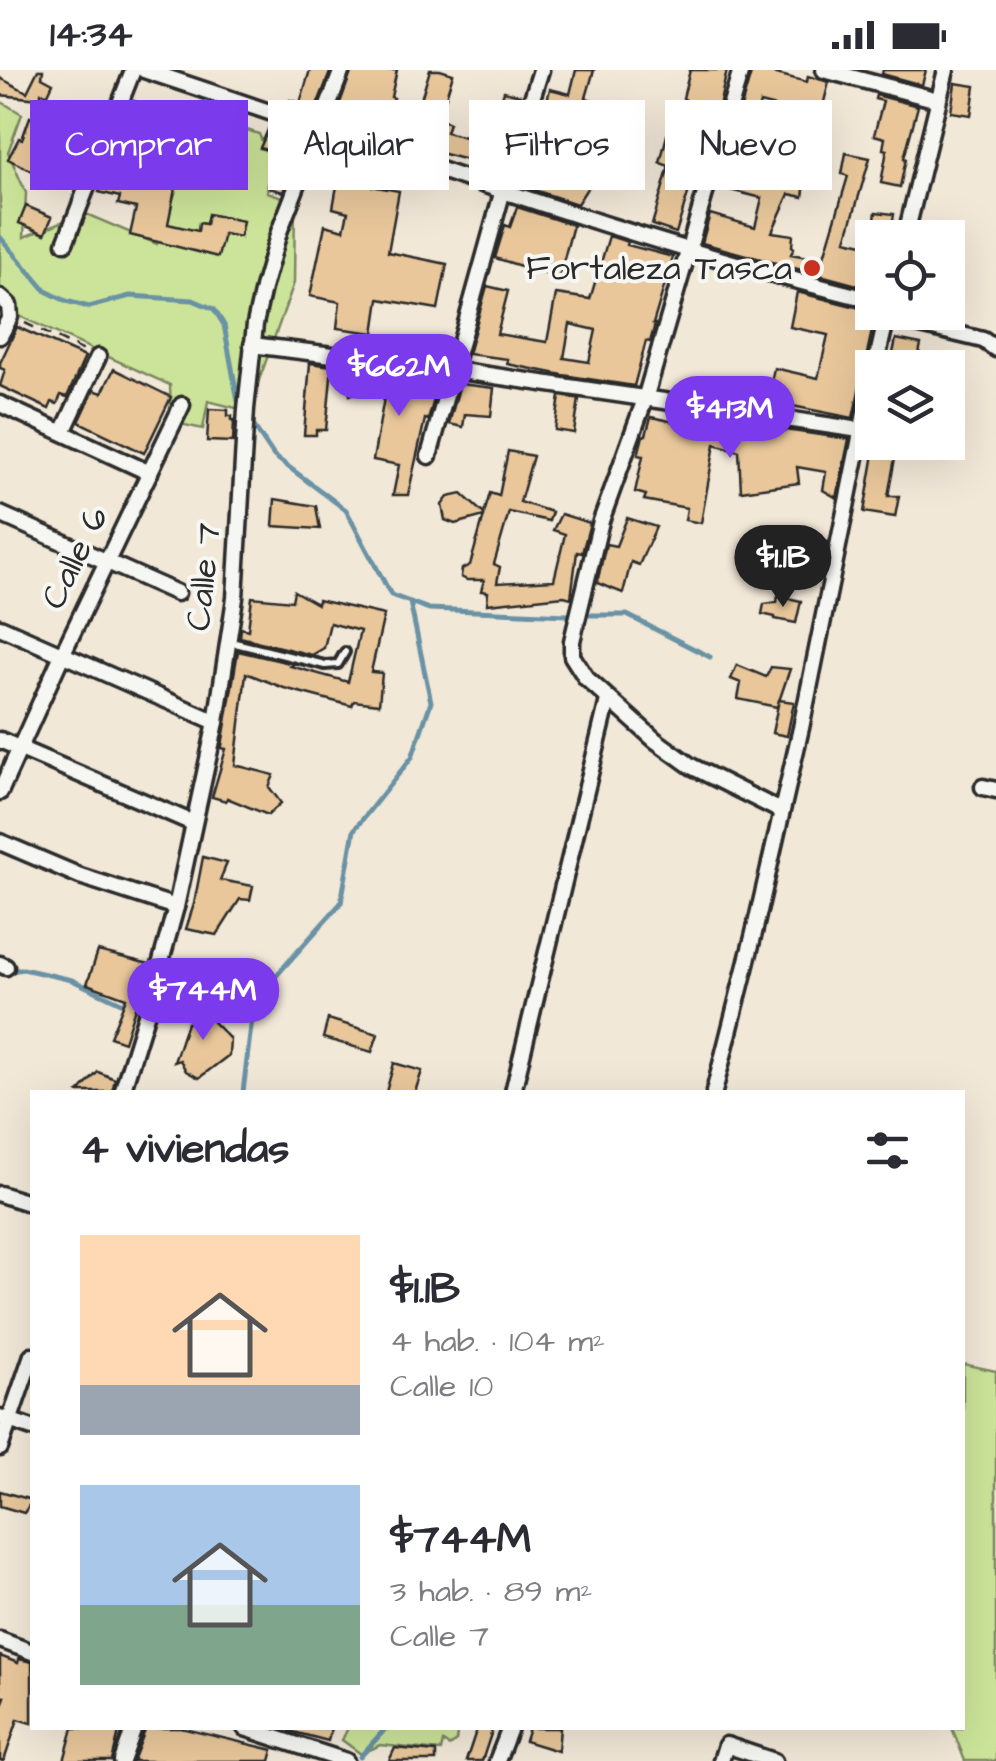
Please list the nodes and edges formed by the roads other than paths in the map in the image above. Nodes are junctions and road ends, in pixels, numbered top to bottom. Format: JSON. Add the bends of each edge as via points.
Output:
{"nodes":[{"id":1,"x":133,"y":70,"type":"edge"},
{"id":2,"x":144,"y":70,"type":"edge"},
{"id":3,"x":342,"y":70,"type":"edge"},
{"id":4,"x":541,"y":70,"type":"edge"},
{"id":5,"x":741,"y":70,"type":"edge"},
{"id":6,"x":824,"y":70,"type":"edge"},
{"id":7,"x":946,"y":70,"type":"edge"},
{"id":8,"x":331,"y":100,"type":"edge"},
{"id":9,"x":532,"y":100,"type":"edge"},
{"id":10,"x":938,"y":100,"type":"junction"},
{"id":11,"x":268,"y":111,"type":"edge"},
{"id":12,"x":296,"y":190,"type":"edge"},
{"id":13,"x":503,"y":190,"type":"joint"},
{"id":14,"x":910,"y":220,"type":"edge"},
{"id":15,"x":66,"y":243,"type":"dead end"},
{"id":16,"x":690,"y":250,"type":"junction"},
{"id":17,"x":855,"y":296,"type":"edge"},
{"id":18,"x":0,"y":297,"type":"edge"},
{"id":19,"x":946,"y":330,"type":"edge"},
{"id":20,"x":0,"y":336,"type":"edge"},
{"id":21,"x":252,"y":344,"type":"junction"},
{"id":22,"x":996,"y":349,"type":"edge"},
{"id":23,"x":98,"y":357,"type":"road end"},
{"id":24,"x":454,"y":370,"type":"junction"},
{"id":25,"x":645,"y":399,"type":"junction"},
{"id":26,"x":0,"y":404,"type":"edge"},
{"id":27,"x":182,"y":405,"type":"dead end"},
{"id":28,"x":855,"y":429,"type":"edge"},
{"id":29,"x":63,"y":432,"type":"junction"},
{"id":30,"x":429,"y":456,"type":"dead end"},
{"id":31,"x":855,"y":456,"type":"edge"},
{"id":32,"x":150,"y":473,"type":"junction"},
{"id":33,"x":0,"y":514,"type":"edge"},
{"id":34,"x":106,"y":562,"type":"junction"},
{"id":35,"x":177,"y":593,"type":"dead end"},
{"id":36,"x":0,"y":628,"type":"edge"},
{"id":37,"x":228,"y":642,"type":"junction"},
{"id":38,"x":345,"y":652,"type":"dead end"},
{"id":39,"x":62,"y":654,"type":"junction"},
{"id":40,"x":608,"y":700,"type":"junction"},
{"id":41,"x":216,"y":722,"type":"junction"},
{"id":42,"x":0,"y":740,"type":"edge"},
{"id":43,"x":19,"y":749,"type":"junction"},
{"id":44,"x":0,"y":792,"type":"edge"},
{"id":45,"x":781,"y":811,"type":"junction"},
{"id":46,"x":193,"y":823,"type":"junction"},
{"id":47,"x":0,"y":842,"type":"edge"},
{"id":48,"x":176,"y":907,"type":"junction"},
{"id":49,"x":123,"y":1090,"type":"edge"},
{"id":50,"x":513,"y":1090,"type":"edge"},
{"id":51,"x":715,"y":1090,"type":"edge"},
{"id":52,"x":0,"y":1194,"type":"edge"},
{"id":53,"x":30,"y":1203,"type":"edge"},
{"id":54,"x":30,"y":1361,"type":"edge"},
{"id":55,"x":5,"y":1418,"type":"edge"},
{"id":56,"x":30,"y":1427,"type":"edge"},
{"id":57,"x":0,"y":1448,"type":"edge"},
{"id":58,"x":0,"y":1640,"type":"edge"},
{"id":59,"x":30,"y":1651,"type":"edge"},
{"id":60,"x":133,"y":1730,"type":"edge"},
{"id":61,"x":251,"y":1730,"type":"edge"},
{"id":62,"x":509,"y":1730,"type":"edge"},
{"id":63,"x":122,"y":1761,"type":"edge"},
{"id":64,"x":346,"y":1761,"type":"edge"},
{"id":65,"x":498,"y":1761,"type":"edge"},
{"id":66,"x":721,"y":1761,"type":"edge"},
{"id":67,"x":774,"y":1761,"type":"edge"}],
"edges":[{"from":1,"to":15,"type":"street"},
{"from":2,"to":11,"type":"street"},
{"from":3,"to":8,"type":"street","name":"Calle 7"},
{"from":4,"to":9,"type":"street"},
{"from":5,"to":16,"type":"street"},
{"from":6,"to":10,"type":"street"},
{"from":7,"to":10,"type":"street"},
{"from":10,"to":14,"type":"street"},
{"from":12,"to":21,"type":"street","name":"Calle 7","via":[[262,288]]},
{"from":13,"to":16,"type":"street"},
{"from":13,"to":24,"type":"street"},
{"from":16,"to":17,"type":"street"},
{"from":16,"to":25,"type":"street"},
{"from":18,"to":20,"type":"street","via":[[10,316]]},
{"from":19,"to":22,"type":"street"},
{"from":21,"to":24,"type":"street"},
{"from":21,"to":37,"type":"street","name":"Calle 7"},
{"from":23,"to":29,"type":"street"},
{"from":24,"to":25,"type":"street"},
{"from":24,"to":30,"type":"street"},
{"from":25,"to":28,"type":"street"},
{"from":25,"to":40,"type":"street","via":[[601,521],[572,641],[572,656]]},
{"from":26,"to":29,"type":"street"},
{"from":27,"to":32,"type":"street","name":"Calle 6"},
{"from":29,"to":32,"type":"street"},
{"from":31,"to":45,"type":"street"},
{"from":32,"to":34,"type":"street","name":"Calle 6"},
{"from":33,"to":34,"type":"street"},
{"from":34,"to":35,"type":"street"},
{"from":34,"to":39,"type":"street","name":"Calle 6"},
{"from":36,"to":39,"type":"street"},
{"from":37,"to":38,"type":"lane","via":[[325,665],[338,664]]},
{"from":37,"to":41,"type":"street","name":"Calle 7"},
{"from":39,"to":41,"type":"street"},
{"from":39,"to":43,"type":"street","name":"Calle 6"},
{"from":40,"to":45,"type":"street","via":[[691,766]]},
{"from":40,"to":50,"type":"street"},
{"from":41,"to":46,"type":"street","name":"Calle 7"},
{"from":42,"to":43,"type":"street"},
{"from":43,"to":44,"type":"street","name":"Calle 6"},
{"from":43,"to":46,"type":"street"},
{"from":45,"to":51,"type":"street"},
{"from":46,"to":48,"type":"street","name":"Calle 7"},
{"from":47,"to":48,"type":"street"},
{"from":48,"to":49,"type":"street","name":"Calle 7"},
{"from":52,"to":53,"type":"street"},
{"from":54,"to":55,"type":"street"},
{"from":55,"to":56,"type":"street"},
{"from":55,"to":57,"type":"street"},
{"from":58,"to":59,"type":"street"},
{"from":60,"to":63,"type":"street"},
{"from":61,"to":64,"type":"street"},
{"from":62,"to":65,"type":"street"},
{"from":66,"to":67,"type":"street","via":[[726,1745]]}]}
